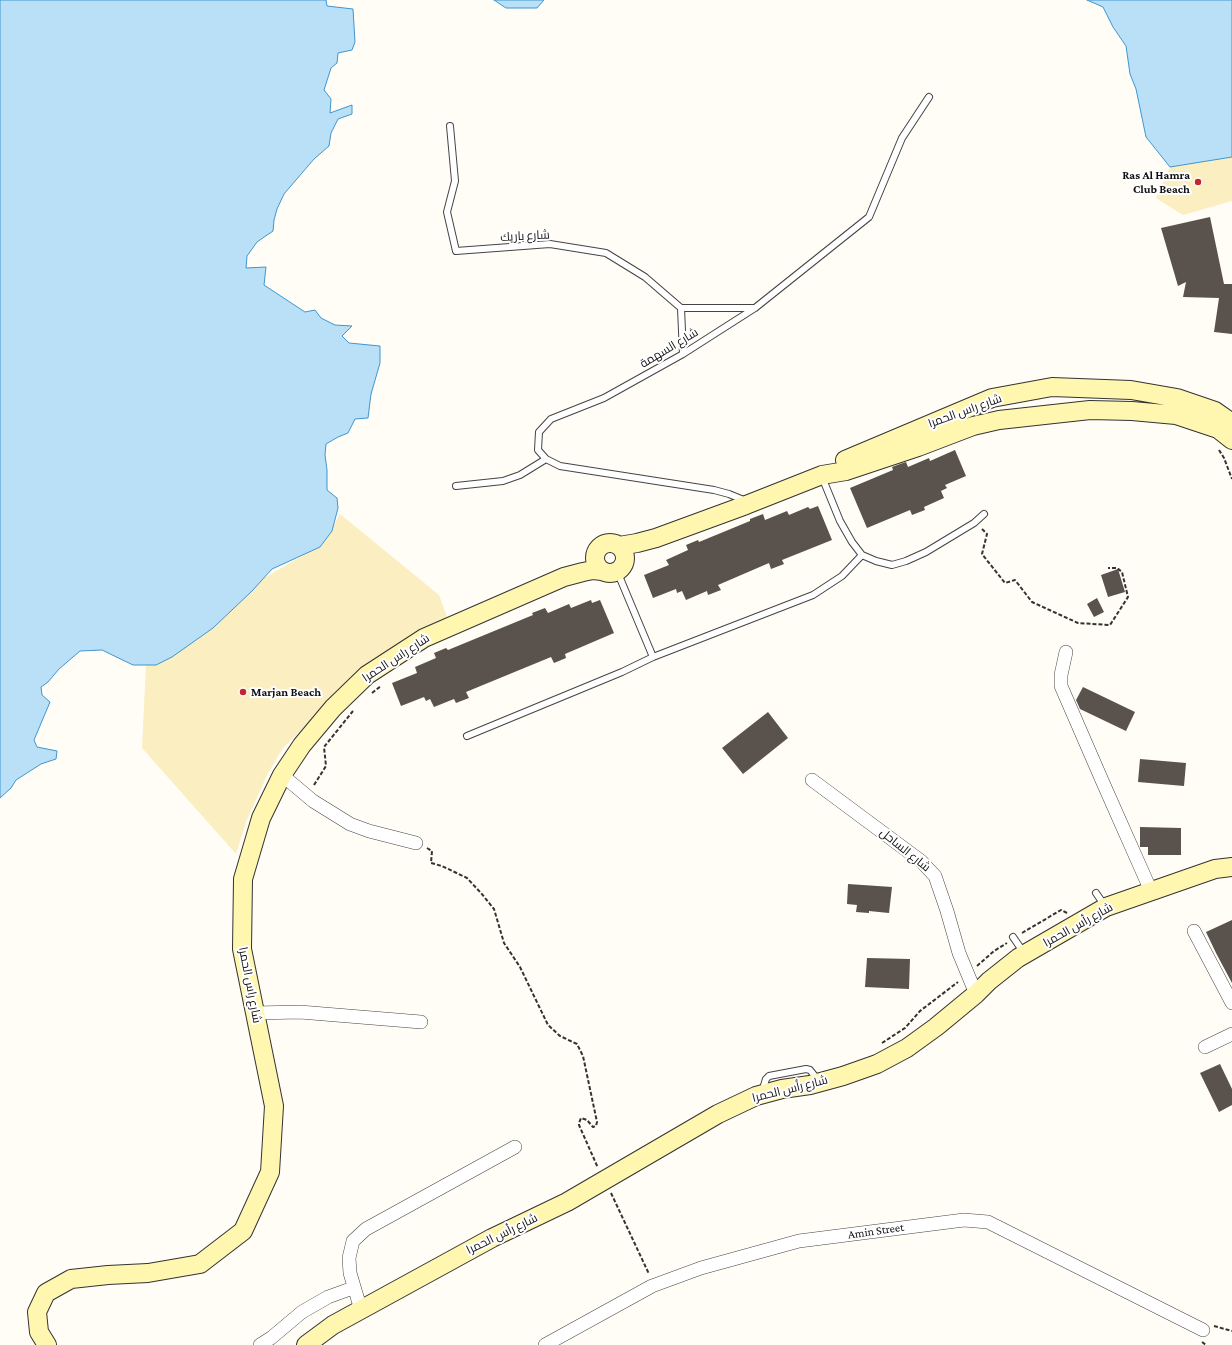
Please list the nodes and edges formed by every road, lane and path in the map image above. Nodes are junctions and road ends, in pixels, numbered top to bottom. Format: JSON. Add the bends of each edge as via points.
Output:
{"nodes":[{"id":1,"x":929,"y":97,"type":"dead end"},
{"id":2,"x":450,"y":126,"type":"dead end"},
{"id":3,"x":681,"y":308,"type":"junction"},
{"id":4,"x":755,"y":308,"type":"junction"},
{"id":5,"x":683,"y":354,"type":"junction"},
{"id":6,"x":1232,"y":423,"type":"edge"},
{"id":7,"x":1224,"y":443,"type":"edge"},
{"id":8,"x":546,"y":459,"type":"junction"},
{"id":9,"x":822,"y":475,"type":"junction"},
{"id":10,"x":1232,"y":479,"type":"edge"},
{"id":11,"x":456,"y":486,"type":"dead end"},
{"id":12,"x":749,"y":504,"type":"junction"},
{"id":13,"x":984,"y":514,"type":"dead end"},
{"id":14,"x":981,"y":529,"type":"dead end"},
{"id":15,"x":862,"y":555,"type":"junction"},
{"id":16,"x":616,"y":562,"type":"junction"},
{"id":17,"x":1108,"y":568,"type":"dead end"},
{"id":18,"x":564,"y":577,"type":"junction"},
{"id":19,"x":1066,"y":652,"type":"dead end"},
{"id":20,"x":653,"y":657,"type":"junction"},
{"id":21,"x":381,"y":685,"type":"dead end"},
{"id":22,"x":370,"y":695,"type":"dead end"},
{"id":23,"x":354,"y":710,"type":"dead end"},
{"id":24,"x":467,"y":736,"type":"dead end"},
{"id":25,"x":282,"y":775,"type":"junction"},
{"id":26,"x":812,"y":780,"type":"dead end"},
{"id":27,"x":307,"y":796,"type":"junction"},
{"id":28,"x":416,"y":843,"type":"joint"},
{"id":29,"x":1232,"y":867,"type":"edge"},
{"id":30,"x":1151,"y":891,"type":"junction"},
{"id":31,"x":1082,"y":921,"type":"junction"},
{"id":32,"x":1194,"y":931,"type":"dead end"},
{"id":33,"x":1013,"y":938,"type":"junction"},
{"id":34,"x":1025,"y":954,"type":"junction"},
{"id":35,"x":968,"y":974,"type":"junction"},
{"id":36,"x":976,"y":994,"type":"junction"},
{"id":37,"x":1232,"y":1003,"type":"edge"},
{"id":38,"x":255,"y":1013,"type":"junction"},
{"id":39,"x":421,"y":1022,"type":"dead end"},
{"id":40,"x":1232,"y":1034,"type":"edge"},
{"id":41,"x":879,"y":1045,"type":"dead end"},
{"id":42,"x":1205,"y":1047,"type":"dead end"},
{"id":43,"x":515,"y":1147,"type":"dead end"},
{"id":44,"x":605,"y":1181,"type":"junction"},
{"id":45,"x":651,"y":1277,"type":"dead end"},
{"id":46,"x":353,"y":1288,"type":"junction"},
{"id":47,"x":361,"y":1310,"type":"junction"},
{"id":48,"x":1203,"y":1330,"type":"dead end"},
{"id":49,"x":46,"y":1345,"type":"edge"},
{"id":50,"x":260,"y":1345,"type":"edge"},
{"id":51,"x":306,"y":1345,"type":"edge"},
{"id":52,"x":545,"y":1345,"type":"edge"}],
"edges":[{"from":1,"to":4,"type":"lane","name":"شارع السهمة","via":[[902,138],[869,217]]},
{"from":2,"to":3,"type":"lane","name":"شارع باريك","via":[[455,181],[447,212],[456,251],[550,244],[606,253],[645,277]]},
{"from":3,"to":4,"type":"lane"},
{"from":3,"to":5,"type":"lane"},
{"from":4,"to":5,"type":"lane","name":"شارع السهمة"},
{"from":5,"to":8,"type":"lane","name":"شارع السهمة","via":[[604,398],[550,419],[539,432],[538,450]]},
{"from":6,"to":9,"type":"street","name":"شارع راس الحمرا","via":[[1215,411],[1177,398],[1131,390],[1052,387],[992,398],[844,460]]},
{"from":7,"to":9,"type":"street","name":"شارع راس الحمرا","via":[[1218,429],[1176,416],[1090,410],[980,424],[846,470]]},
{"from":7,"to":10,"type":"path","via":[[1224,458]]},
{"from":8,"to":11,"type":"lane","via":[[520,475],[503,481]]},
{"from":8,"to":12,"type":"lane","via":[[560,466],[714,490],[732,495]]},
{"from":9,"to":12,"type":"street","name":"شارع راس الحمرا"},
{"from":9,"to":15,"type":"lane","via":[[840,521]]},
{"from":12,"to":16,"type":"street","name":"شارع راس الحمرا","via":[[656,538]]},
{"from":13,"to":15,"type":"lane","via":[[926,552],[906,561],[892,565]]},
{"from":14,"to":17,"type":"path","via":[[987,534],[982,554],[1005,583],[1015,580],[1032,602],[1078,624],[1110,625],[1128,597],[1122,572],[1117,568]]},
{"from":15,"to":20,"type":"lane","via":[[842,576],[813,595]]},
{"from":16,"to":18,"type":"street","name":"شارع راس الحمرا"},
{"from":16,"to":18,"type":"street","name":"شارع راس الحمرا","via":[[608,543]]},
{"from":16,"to":20,"type":"lane"},
{"from":18,"to":25,"type":"street","name":"شارع راس الحمرا","via":[[424,638],[367,675],[332,708]]},
{"from":19,"to":30,"type":"street","via":[[1061,686]]},
{"from":20,"to":24,"type":"lane"},
{"from":21,"to":22,"type":"path"},
{"from":23,"to":27,"type":"path","via":[[324,747],[326,766]]},
{"from":25,"to":27,"type":"street"},
{"from":25,"to":38,"type":"street","name":"شارع راس الحمرا","via":[[261,818],[243,879],[242,949]]},
{"from":26,"to":35,"type":"street","name":"شارع الساحل","via":[[928,868],[939,888]]},
{"from":27,"to":28,"type":"street","via":[[350,824]]},
{"from":28,"to":44,"type":"path","via":[[432,851],[431,863],[467,878],[494,909],[504,943],[520,967],[548,1025],[560,1036],[577,1044],[583,1056],[597,1122],[593,1127],[581,1118],[579,1125]]},
{"from":29,"to":30,"type":"street","name":"شارع رأس الحمرا","via":[[1215,869]]},
{"from":30,"to":31,"type":"street","name":"شارع رأس الحمرا","via":[[1101,900]]},
{"from":31,"to":33,"type":"path","via":[[1061,910]]},
{"from":31,"to":34,"type":"street","name":"شارع رأس الحمرا"},
{"from":32,"to":37,"type":"street"},
{"from":33,"to":34,"type":"lane"},
{"from":33,"to":35,"type":"path"},
{"from":34,"to":36,"type":"street","name":"شارع رأس الحمرا"},
{"from":35,"to":36,"type":"street","name":"شارع الساحل"},
{"from":35,"to":41,"type":"path","via":[[920,1012],[905,1028]]},
{"from":36,"to":44,"type":"street","name":"شارع رأس الحمرا","via":[[907,1048],[877,1064],[810,1085],[756,1096],[718,1114]]},
{"from":38,"to":39,"type":"street","via":[[300,1012]]},
{"from":38,"to":49,"type":"street","name":"شارع راس الحمرا","via":[[274,1106],[270,1172],[243,1230],[200,1264],[148,1273],[71,1279],[46,1293],[37,1312],[39,1332]]},
{"from":40,"to":42,"type":"street"},
{"from":43,"to":46,"type":"street","via":[[366,1229],[352,1241],[349,1258]]},
{"from":44,"to":45,"type":"path"},
{"from":44,"to":47,"type":"street","name":"شارع رأس الحمرا","via":[[492,1238]]},
{"from":46,"to":47,"type":"street"},
{"from":46,"to":50,"type":"street","via":[[328,1297],[302,1312]]},
{"from":47,"to":51,"type":"street","name":"شارع رأس الحمرا","via":[[333,1325]]},
{"from":48,"to":52,"type":"street","name":"Amin Street","via":[[988,1222],[964,1220],[799,1241],[701,1268],[652,1286]]}]}
